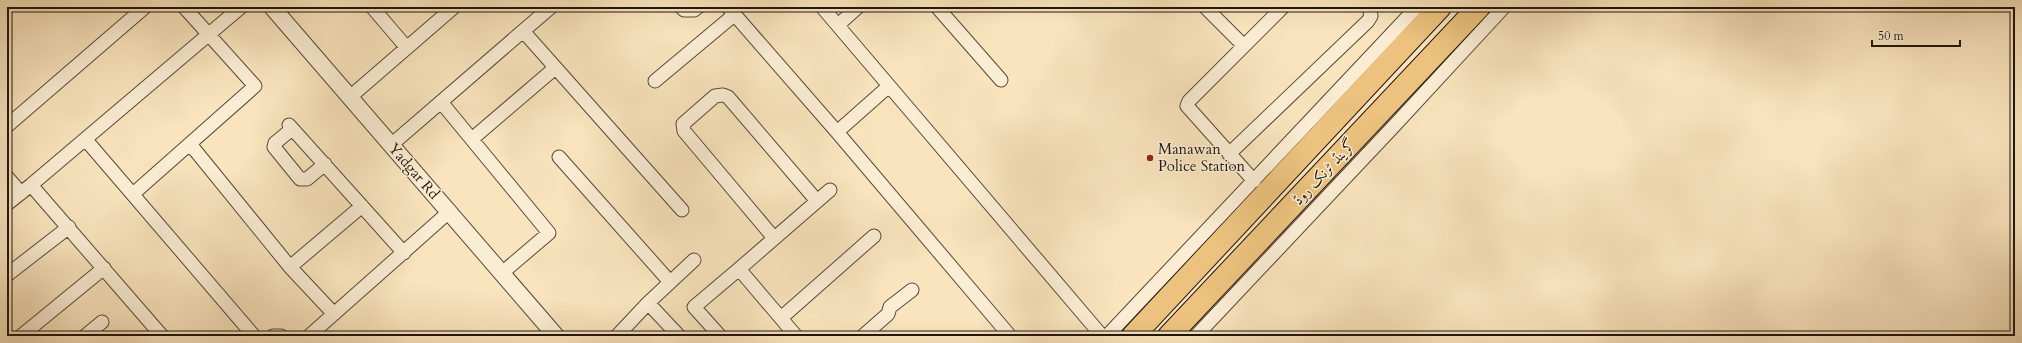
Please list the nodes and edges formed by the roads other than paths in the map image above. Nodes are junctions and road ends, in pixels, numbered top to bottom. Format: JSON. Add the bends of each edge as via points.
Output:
{"nodes":[{"id":1,"x":145,"y":7,"type":"edge"},
{"id":2,"x":184,"y":7,"type":"edge"},
{"id":3,"x":241,"y":7,"type":"edge"},
{"id":4,"x":272,"y":7,"type":"edge"},
{"id":5,"x":372,"y":7,"type":"edge"},
{"id":6,"x":551,"y":7,"type":"edge"},
{"id":7,"x":681,"y":7,"type":"edge"},
{"id":8,"x":698,"y":7,"type":"edge"},
{"id":9,"x":822,"y":7,"type":"edge"},
{"id":10,"x":858,"y":7,"type":"edge"},
{"id":11,"x":937,"y":7,"type":"edge"},
{"id":12,"x":1205,"y":7,"type":"edge"},
{"id":13,"x":1283,"y":7,"type":"edge"},
{"id":14,"x":1370,"y":7,"type":"edge"},
{"id":15,"x":1417,"y":7,"type":"edge"},
{"id":16,"x":1440,"y":7,"type":"edge"},
{"id":17,"x":1479,"y":7,"type":"edge"},
{"id":18,"x":1504,"y":7,"type":"edge"},
{"id":19,"x":452,"y":8,"type":"edge"},
{"id":20,"x":731,"y":11,"type":"edge"},
{"id":21,"x":838,"y":25,"type":"junction"},
{"id":22,"x":523,"y":31,"type":"junction"},
{"id":23,"x":209,"y":34,"type":"junction"},
{"id":24,"x":1244,"y":46,"type":"junction"},
{"id":25,"x":407,"y":48,"type":"junction"},
{"id":26,"x":555,"y":68,"type":"junction"},
{"id":27,"x":655,"y":80,"type":"dead end"},
{"id":28,"x":1001,"y":80,"type":"dead end"},
{"id":29,"x":888,"y":86,"type":"junction"},
{"id":30,"x":350,"y":97,"type":"junction"},
{"id":31,"x":441,"y":102,"type":"junction"},
{"id":32,"x":7,"y":126,"type":"edge"},
{"id":33,"x":837,"y":132,"type":"junction"},
{"id":34,"x":472,"y":139,"type":"junction"},
{"id":35,"x":86,"y":140,"type":"junction"},
{"id":36,"x":190,"y":144,"type":"junction"},
{"id":37,"x":391,"y":145,"type":"junction"},
{"id":38,"x":1229,"y":154,"type":"junction"},
{"id":39,"x":559,"y":157,"type":"dead end"},
{"id":40,"x":325,"y":164,"type":"junction"},
{"id":41,"x":7,"y":177,"type":"edge"},
{"id":42,"x":1254,"y":181,"type":"junction"},
{"id":43,"x":26,"y":189,"type":"junction"},
{"id":44,"x":830,"y":190,"type":"dead end"},
{"id":45,"x":132,"y":194,"type":"junction"},
{"id":46,"x":817,"y":202,"type":"junction"},
{"id":47,"x":7,"y":204,"type":"edge"},
{"id":48,"x":362,"y":206,"type":"junction"},
{"id":49,"x":682,"y":210,"type":"dead end"},
{"id":50,"x":450,"y":211,"type":"junction"},
{"id":51,"x":69,"y":227,"type":"junction"},
{"id":52,"x":874,"y":236,"type":"dead end"},
{"id":53,"x":774,"y":238,"type":"junction"},
{"id":54,"x":1269,"y":244,"type":"junction"},
{"id":55,"x":404,"y":253,"type":"junction"},
{"id":56,"x":694,"y":260,"type":"dead end"},
{"id":57,"x":290,"y":267,"type":"junction"},
{"id":58,"x":104,"y":268,"type":"junction"},
{"id":59,"x":739,"y":269,"type":"junction"},
{"id":60,"x":502,"y":273,"type":"junction"},
{"id":61,"x":7,"y":275,"type":"edge"},
{"id":62,"x":670,"y":282,"type":"junction"},
{"id":63,"x":912,"y":290,"type":"dead end"},
{"id":64,"x":648,"y":303,"type":"junction"},
{"id":65,"x":334,"y":314,"type":"junction"},
{"id":66,"x":781,"y":318,"type":"junction"},
{"id":67,"x":102,"y":322,"type":"dead end"},
{"id":68,"x":21,"y":336,"type":"edge"},
{"id":69,"x":84,"y":336,"type":"edge"},
{"id":70,"x":162,"y":336,"type":"edge"},
{"id":71,"x":254,"y":336,"type":"edge"},
{"id":72,"x":273,"y":336,"type":"edge"},
{"id":73,"x":281,"y":336,"type":"edge"},
{"id":74,"x":309,"y":336,"type":"edge"},
{"id":75,"x":556,"y":336,"type":"edge"},
{"id":76,"x":617,"y":336,"type":"edge"},
{"id":77,"x":679,"y":336,"type":"edge"},
{"id":78,"x":720,"y":336,"type":"edge"},
{"id":79,"x":796,"y":336,"type":"edge"},
{"id":80,"x":863,"y":336,"type":"edge"},
{"id":81,"x":1010,"y":336,"type":"edge"},
{"id":82,"x":1102,"y":336,"type":"edge"},
{"id":83,"x":1107,"y":336,"type":"edge"},
{"id":84,"x":1132,"y":336,"type":"edge"},
{"id":85,"x":1170,"y":336,"type":"edge"},
{"id":86,"x":1196,"y":336,"type":"edge"}],
"edges":[{"from":1,"to":32,"type":"street"},
{"from":2,"to":23,"type":"street"},
{"from":3,"to":23,"type":"street"},
{"from":4,"to":30,"type":"street","name":"Yadgar Rd"},
{"from":5,"to":25,"type":"street"},
{"from":6,"to":22,"type":"street"},
{"from":7,"to":8,"type":"street","via":[[684,10],[694,10]]},
{"from":9,"to":21,"type":"street"},
{"from":10,"to":21,"type":"street"},
{"from":11,"to":28,"type":"street"},
{"from":12,"to":24,"type":"street"},
{"from":13,"to":24,"type":"street"},
{"from":14,"to":38,"type":"street","via":[[1371,16],[1368,21]]},
{"from":15,"to":42,"type":"street"},
{"from":16,"to":84,"type":"highway","name":"گرینڈ ٹرنک روڈ"},
{"from":17,"to":54,"type":"highway","name":"گرینڈ ٹرنک روڈ"},
{"from":18,"to":54,"type":"street"},
{"from":19,"to":25,"type":"street"},
{"from":20,"to":27,"type":"street"},
{"from":20,"to":33,"type":"street"},
{"from":21,"to":29,"type":"street"},
{"from":22,"to":26,"type":"street"},
{"from":22,"to":31,"type":"street"},
{"from":23,"to":35,"type":"street"},
{"from":23,"to":36,"type":"street","via":[[255,86]]},
{"from":24,"to":38,"type":"street","via":[[1187,106]]},
{"from":25,"to":30,"type":"street"},
{"from":26,"to":34,"type":"street"},
{"from":26,"to":49,"type":"street"},
{"from":29,"to":33,"type":"street"},
{"from":29,"to":82,"type":"street"},
{"from":30,"to":37,"type":"street","name":"Yadgar Rd"},
{"from":31,"to":34,"type":"street"},
{"from":31,"to":37,"type":"street"},
{"from":33,"to":81,"type":"street"},
{"from":34,"to":60,"type":"street","via":[[549,233]]},
{"from":35,"to":43,"type":"street"},
{"from":35,"to":45,"type":"street"},
{"from":36,"to":45,"type":"street"},
{"from":36,"to":57,"type":"street"},
{"from":37,"to":50,"type":"street","name":"Yadgar Rd"},
{"from":38,"to":42,"type":"street"},
{"from":39,"to":62,"type":"street"},
{"from":40,"to":40,"type":"street","via":[[306,179],[300,178],[274,147],[290,127]]},
{"from":40,"to":48,"type":"street"},
{"from":41,"to":43,"type":"street"},
{"from":42,"to":83,"type":"street"},
{"from":43,"to":47,"type":"street"},
{"from":43,"to":51,"type":"street"},
{"from":44,"to":46,"type":"street"},
{"from":45,"to":71,"type":"street"},
{"from":46,"to":53,"type":"street"},
{"from":46,"to":53,"type":"street","via":[[728,97],[714,96],[683,124],[684,131]]},
{"from":48,"to":55,"type":"street"},
{"from":48,"to":57,"type":"street"},
{"from":50,"to":55,"type":"street"},
{"from":50,"to":60,"type":"street","name":"Yadgar Rd"},
{"from":51,"to":58,"type":"street"},
{"from":51,"to":61,"type":"street"},
{"from":52,"to":66,"type":"street"},
{"from":53,"to":59,"type":"street"},
{"from":54,"to":85,"type":"highway","name":"گرینڈ ٹرنک روڈ"},
{"from":54,"to":86,"type":"street"},
{"from":55,"to":65,"type":"street"},
{"from":56,"to":62,"type":"street"},
{"from":57,"to":65,"type":"street"},
{"from":58,"to":68,"type":"street"},
{"from":58,"to":70,"type":"street"},
{"from":59,"to":66,"type":"street"},
{"from":59,"to":78,"type":"street","via":[[694,307]]},
{"from":60,"to":75,"type":"street","name":"Yadgar Rd"},
{"from":62,"to":64,"type":"street"},
{"from":63,"to":80,"type":"street","via":[[890,307],[888,314]]},
{"from":64,"to":76,"type":"street"},
{"from":64,"to":77,"type":"street"},
{"from":65,"to":74,"type":"street"},
{"from":66,"to":79,"type":"street"},
{"from":67,"to":69,"type":"street"},
{"from":72,"to":73,"type":"street"}]}
